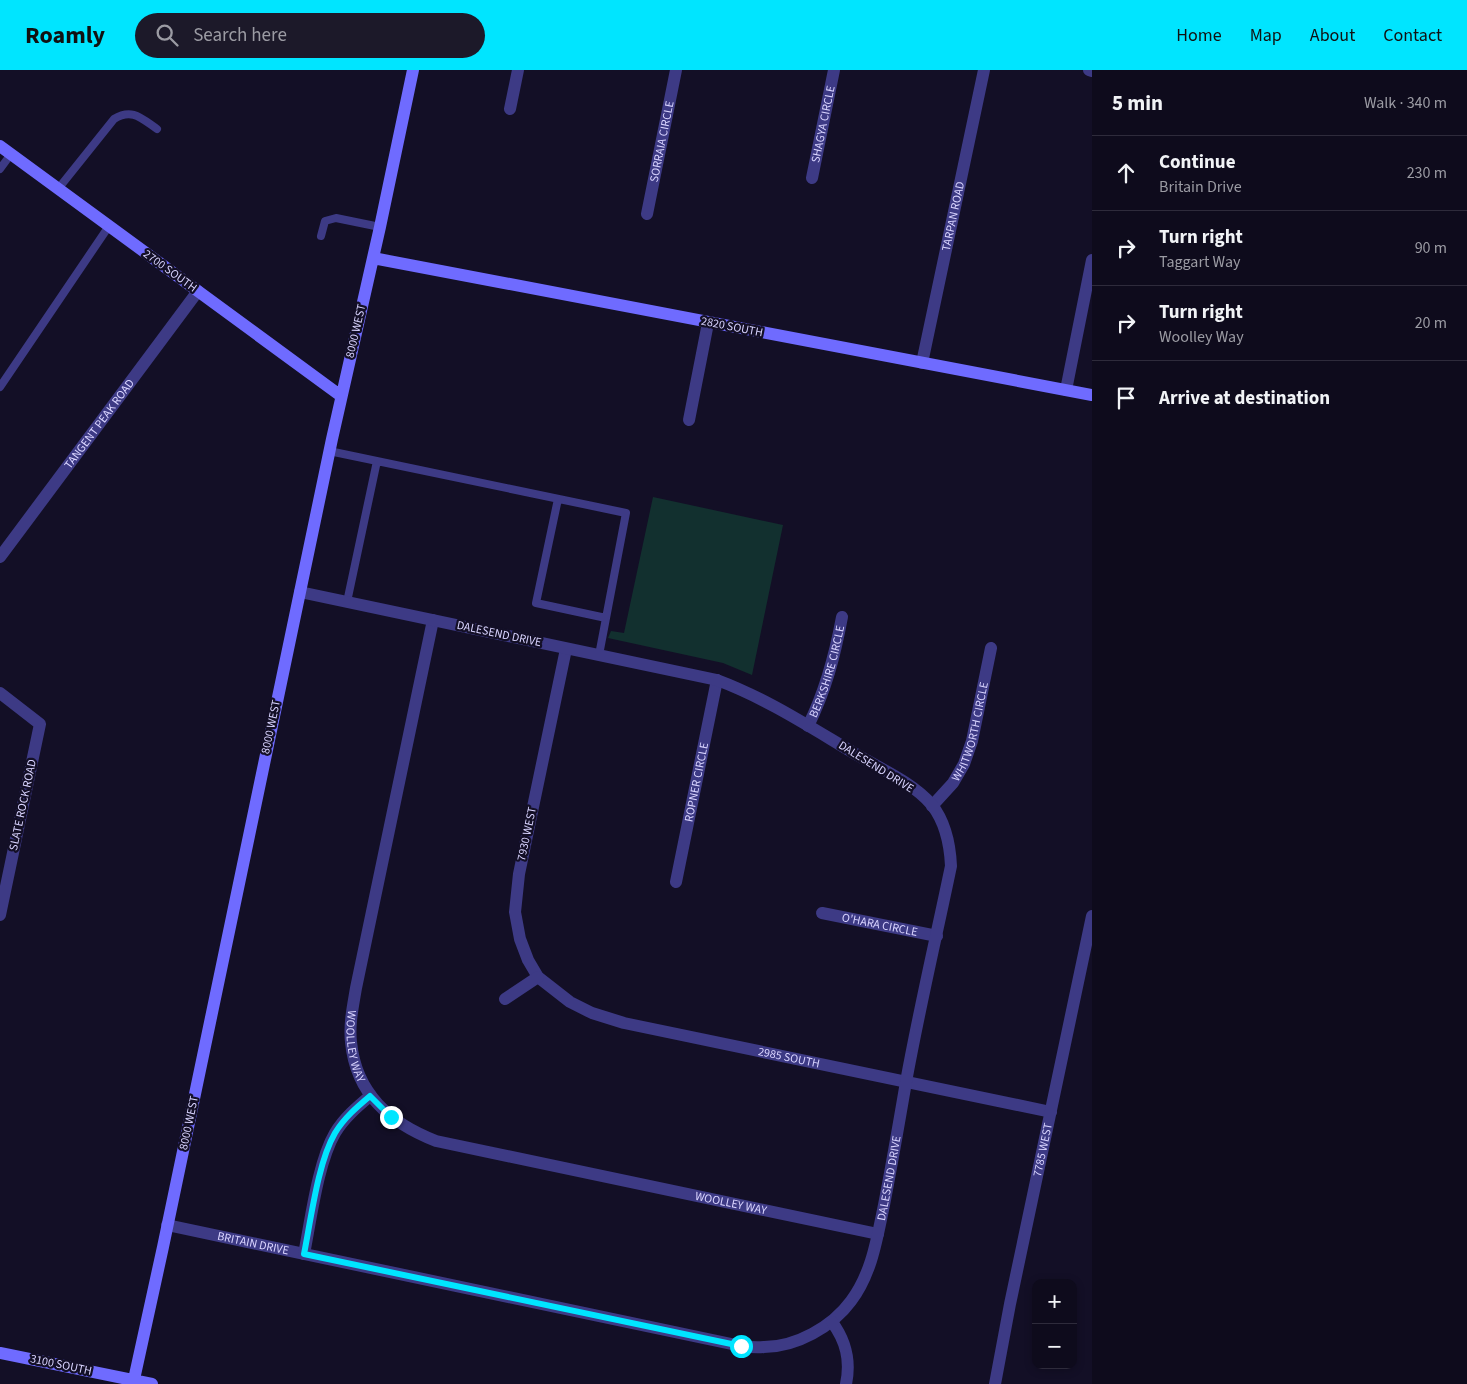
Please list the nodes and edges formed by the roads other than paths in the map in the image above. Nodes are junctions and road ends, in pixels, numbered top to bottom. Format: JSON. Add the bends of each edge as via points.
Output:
{"nodes":[{"id":1,"x":413,"y":70,"type":"edge"},
{"id":2,"x":518,"y":70,"type":"edge"},
{"id":3,"x":676,"y":70,"type":"edge"},
{"id":4,"x":834,"y":70,"type":"edge"},
{"id":5,"x":984,"y":70,"type":"edge"},
{"id":6,"x":510,"y":109,"type":"dead end"},
{"id":7,"x":157,"y":129,"type":"dead end"},
{"id":8,"x":0,"y":146,"type":"edge"},
{"id":9,"x":11,"y":154,"type":"junction"},
{"id":10,"x":0,"y":169,"type":"edge"},
{"id":11,"x":812,"y":178,"type":"dead end"},
{"id":12,"x":58,"y":189,"type":"junction"},
{"id":13,"x":647,"y":214,"type":"dead end"},
{"id":14,"x":109,"y":226,"type":"junction"},
{"id":15,"x":380,"y":228,"type":"junction"},
{"id":16,"x":321,"y":236,"type":"dead end"},
{"id":17,"x":373,"y":258,"type":"junction"},
{"id":18,"x":1092,"y":260,"type":"edge"},
{"id":19,"x":198,"y":291,"type":"junction"},
{"id":20,"x":708,"y":323,"type":"junction"},
{"id":21,"x":922,"y":363,"type":"junction"},
{"id":22,"x":0,"y":387,"type":"edge"},
{"id":23,"x":1066,"y":390,"type":"junction"},
{"id":24,"x":341,"y":396,"type":"junction"},
{"id":25,"x":1092,"y":396,"type":"edge"},
{"id":26,"x":689,"y":420,"type":"dead end"},
{"id":27,"x":329,"y":450,"type":"junction"},
{"id":28,"x":377,"y":461,"type":"junction"},
{"id":29,"x":558,"y":499,"type":"junction"},
{"id":30,"x":0,"y":556,"type":"edge"},
{"id":31,"x":300,"y":592,"type":"junction"},
{"id":32,"x":347,"y":602,"type":"junction"},
{"id":33,"x":842,"y":616,"type":"dead end"},
{"id":34,"x":606,"y":618,"type":"junction"},
{"id":35,"x":433,"y":620,"type":"junction"},
{"id":36,"x":991,"y":648,"type":"dead end"},
{"id":37,"x":566,"y":649,"type":"junction"},
{"id":38,"x":599,"y":655,"type":"junction"},
{"id":39,"x":718,"y":680,"type":"junction"},
{"id":40,"x":0,"y":693,"type":"edge"},
{"id":41,"x":808,"y":726,"type":"junction"},
{"id":42,"x":932,"y":806,"type":"junction"},
{"id":43,"x":676,"y":882,"type":"dead end"},
{"id":44,"x":822,"y":913,"type":"dead end"},
{"id":45,"x":0,"y":914,"type":"edge"},
{"id":46,"x":1092,"y":916,"type":"edge"},
{"id":47,"x":937,"y":936,"type":"junction"},
{"id":48,"x":538,"y":977,"type":"junction"},
{"id":49,"x":505,"y":1000,"type":"dead end"},
{"id":50,"x":906,"y":1082,"type":"junction"},
{"id":51,"x":370,"y":1096,"type":"junction"},
{"id":52,"x":1051,"y":1112,"type":"junction"},
{"id":53,"x":167,"y":1225,"type":"junction"},
{"id":54,"x":878,"y":1234,"type":"junction"},
{"id":55,"x":304,"y":1254,"type":"junction"},
{"id":56,"x":832,"y":1322,"type":"junction"},
{"id":57,"x":0,"y":1353,"type":"edge"},
{"id":58,"x":133,"y":1382,"type":"edge"},
{"id":59,"x":152,"y":1384,"type":"edge"},
{"id":60,"x":846,"y":1384,"type":"edge"},
{"id":61,"x":995,"y":1384,"type":"edge"}],
"edges":[{"from":1,"to":15,"type":"street","name":"8000 WEST"},
{"from":2,"to":6,"type":"street"},
{"from":3,"to":13,"type":"street","name":"SORRAIA CIRCLE"},
{"from":4,"to":11,"type":"street","name":"SHAGYA CIRCLE"},
{"from":5,"to":21,"type":"street","name":"TARPAN ROAD"},
{"from":7,"to":12,"type":"lane","via":[[135,114],[122,114],[114,119]]},
{"from":8,"to":9,"type":"street","name":"2700 SOUTH"},
{"from":9,"to":10,"type":"lane"},
{"from":9,"to":12,"type":"street","name":"2700 SOUTH"},
{"from":12,"to":14,"type":"street","name":"2700 SOUTH"},
{"from":14,"to":19,"type":"street","name":"2700 SOUTH"},
{"from":14,"to":22,"type":"lane"},
{"from":15,"to":16,"type":"lane","via":[[336,218],[325,221]]},
{"from":15,"to":17,"type":"street","name":"8000 WEST"},
{"from":17,"to":20,"type":"street","name":"2820 SOUTH"},
{"from":17,"to":24,"type":"street","name":"8000 WEST"},
{"from":18,"to":23,"type":"street"},
{"from":19,"to":24,"type":"street","name":"2700 SOUTH"},
{"from":19,"to":30,"type":"street","name":"TANGENT PEAK ROAD"},
{"from":20,"to":21,"type":"street","name":"2820 SOUTH"},
{"from":20,"to":26,"type":"street"},
{"from":21,"to":23,"type":"street","name":"2820 SOUTH"},
{"from":23,"to":25,"type":"street","name":"2820 SOUTH"},
{"from":24,"to":27,"type":"street","name":"8000 WEST"},
{"from":27,"to":28,"type":"lane"},
{"from":27,"to":31,"type":"street","name":"8000 WEST"},
{"from":28,"to":29,"type":"lane"},
{"from":28,"to":32,"type":"lane"},
{"from":29,"to":34,"type":"lane","via":[[626,513]]},
{"from":29,"to":34,"type":"lane","via":[[536,603]]},
{"from":31,"to":32,"type":"street","name":"DALESEND DRIVE"},
{"from":31,"to":53,"type":"street","name":"8000 WEST"},
{"from":32,"to":35,"type":"street","name":"DALESEND DRIVE"},
{"from":33,"to":41,"type":"street","name":"BERKSHIRE CIRCLE","via":[[830,672]]},
{"from":34,"to":38,"type":"lane"},
{"from":35,"to":37,"type":"street","name":"DALESEND DRIVE"},
{"from":35,"to":51,"type":"street","name":"WOOLLEY WAY","via":[[352,1014],[354,1060]]},
{"from":36,"to":42,"type":"street","name":"WHITWORTH CIRCLE","via":[[964,764],[953,784]]},
{"from":37,"to":38,"type":"street","name":"DALESEND DRIVE"},
{"from":37,"to":48,"type":"street","name":"7930 WEST","via":[[519,874],[515,912],[520,939]]},
{"from":38,"to":39,"type":"street","name":"DALESEND DRIVE"},
{"from":39,"to":41,"type":"street","name":"DALESEND DRIVE"},
{"from":39,"to":43,"type":"street","name":"ROPNER CIRCLE"},
{"from":40,"to":45,"type":"street","name":"SLATE ROCK ROAD","via":[[40,724]]},
{"from":41,"to":42,"type":"street","name":"DALESEND DRIVE","via":[[907,784]]},
{"from":42,"to":47,"type":"street","name":"DALESEND DRIVE","via":[[941,820],[950,852]]},
{"from":44,"to":47,"type":"street","name":"O'HARA CIRCLE"},
{"from":46,"to":52,"type":"street","name":"7785 WEST"},
{"from":47,"to":50,"type":"street","name":"DALESEND DRIVE"},
{"from":48,"to":49,"type":"street"},
{"from":48,"to":50,"type":"street","name":"2985 SOUTH","via":[[570,1002],[592,1014]]},
{"from":50,"to":52,"type":"street","name":"2985 SOUTH"},
{"from":50,"to":54,"type":"street","name":"DALESEND DRIVE"},
{"from":51,"to":54,"type":"street","name":"WOOLLEY WAY","via":[[391,1117],[413,1132],[436,1141]]},
{"from":51,"to":55,"type":"street","via":[[335,1132],[328,1148]]},
{"from":52,"to":61,"type":"street","name":"7785 WEST"},
{"from":53,"to":55,"type":"street","name":"BRITAIN DRIVE"},
{"from":53,"to":58,"type":"street","name":"8000 WEST"},
{"from":54,"to":56,"type":"street","name":"DALESEND DRIVE","via":[[863,1284]]},
{"from":55,"to":56,"type":"street","name":"BRITAIN DRIVE","via":[[741,1346],[765,1348],[791,1342]]},
{"from":56,"to":60,"type":"street","via":[[845,1346]]},
{"from":57,"to":58,"type":"street","name":"3100 SOUTH"},
{"from":58,"to":59,"type":"street","name":"3100 SOUTH"}]}
